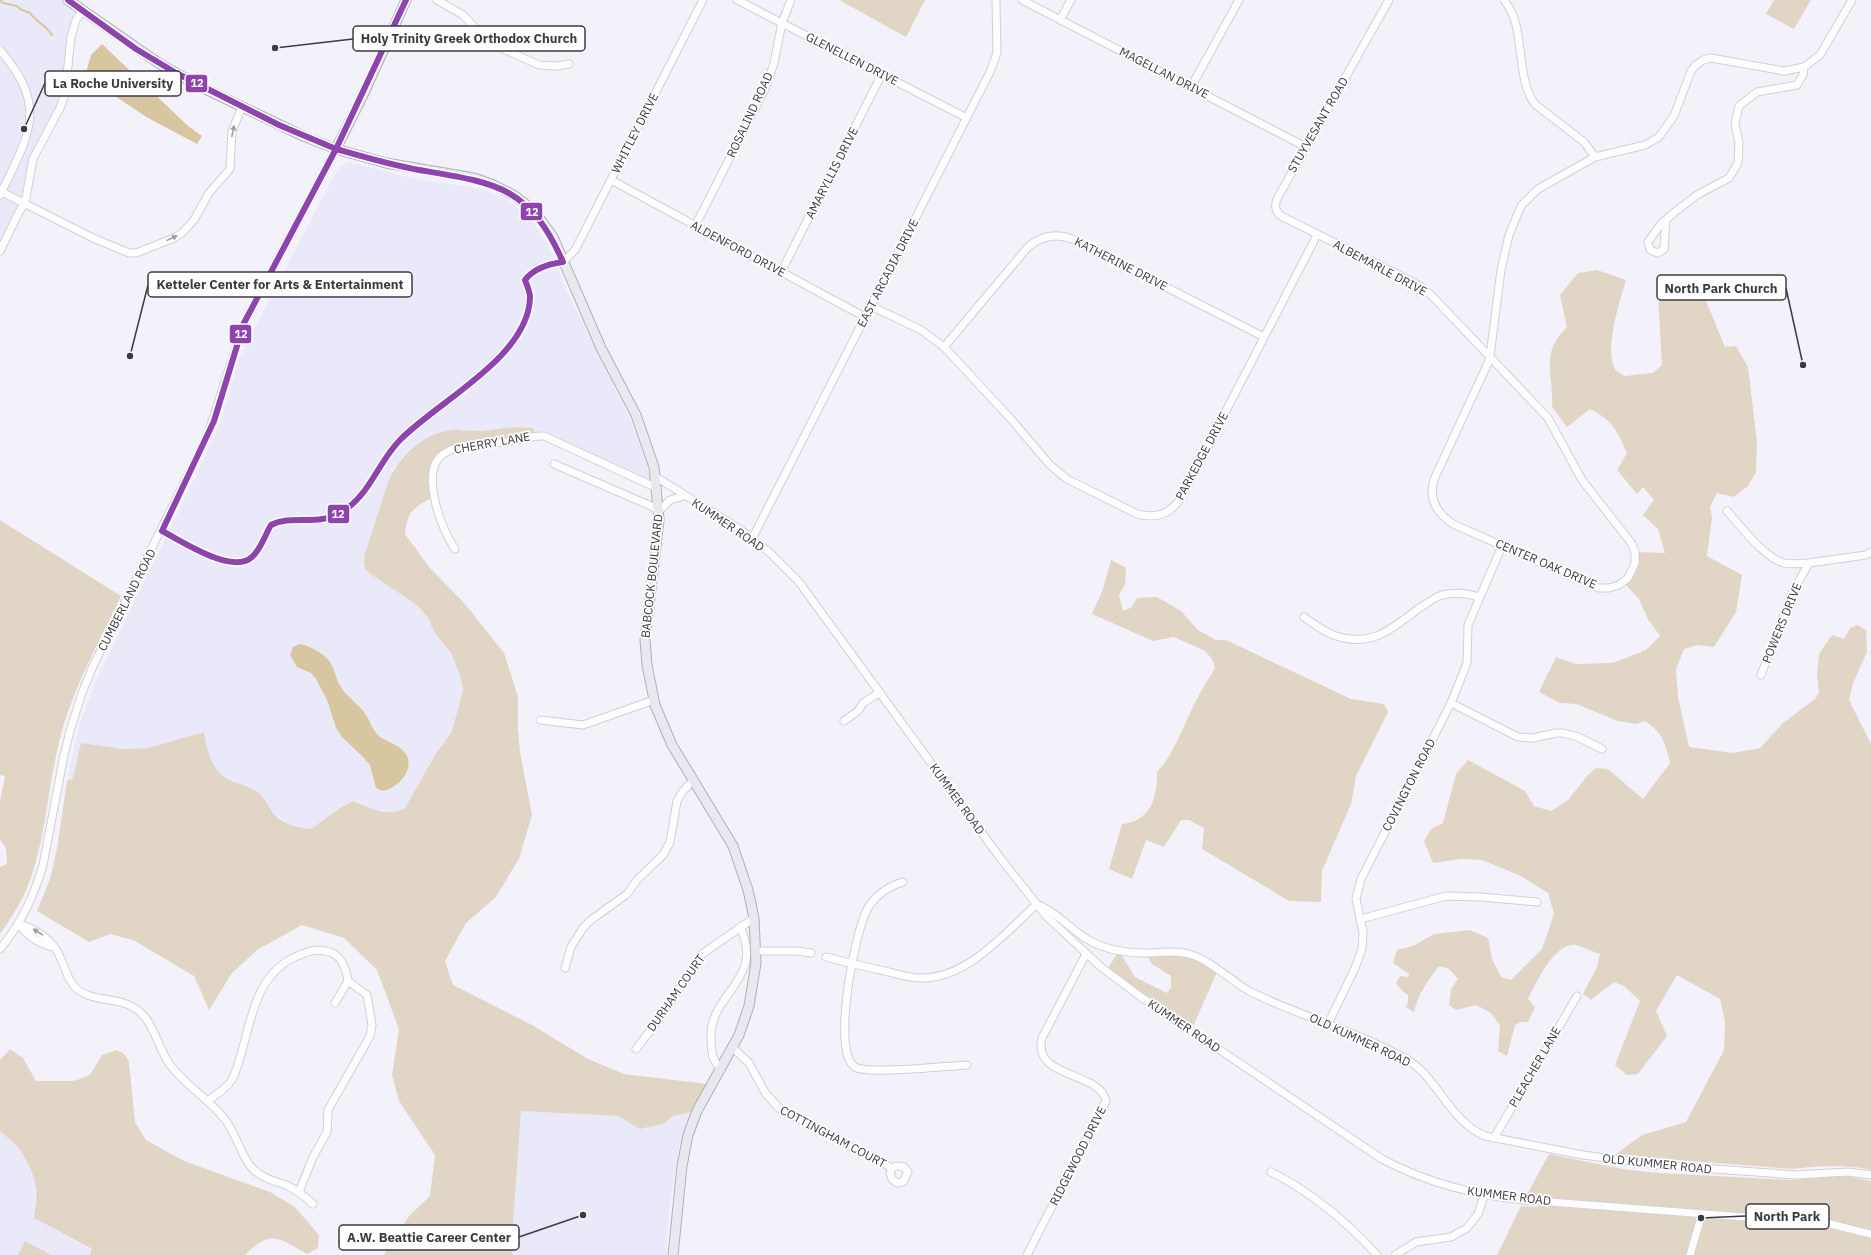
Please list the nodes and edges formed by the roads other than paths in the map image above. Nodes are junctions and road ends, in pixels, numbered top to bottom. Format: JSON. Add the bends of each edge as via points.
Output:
{"nodes":[{"id":1,"x":68,"y":0,"type":"edge"},
{"id":2,"x":406,"y":0,"type":"edge"},
{"id":3,"x":437,"y":0,"type":"edge"},
{"id":4,"x":703,"y":0,"type":"edge"},
{"id":5,"x":737,"y":0,"type":"edge"},
{"id":6,"x":791,"y":0,"type":"edge"},
{"id":7,"x":996,"y":0,"type":"edge"},
{"id":8,"x":1022,"y":0,"type":"edge"},
{"id":9,"x":1071,"y":0,"type":"edge"},
{"id":10,"x":1239,"y":0,"type":"edge"},
{"id":11,"x":1389,"y":0,"type":"edge"},
{"id":12,"x":1504,"y":0,"type":"edge"},
{"id":13,"x":1852,"y":0,"type":"edge"},
{"id":14,"x":83,"y":10,"type":"junction"},
{"id":15,"x":1060,"y":20,"type":"junction"},
{"id":16,"x":782,"y":23,"type":"junction"},
{"id":17,"x":0,"y":50,"type":"edge"},
{"id":18,"x":569,"y":64,"type":"dead end"},
{"id":19,"x":1804,"y":67,"type":"junction"},
{"id":20,"x":882,"y":74,"type":"junction"},
{"id":21,"x":1191,"y":87,"type":"junction"},
{"id":22,"x":242,"y":107,"type":"junction"},
{"id":23,"x":967,"y":118,"type":"junction"},
{"id":24,"x":1306,"y":147,"type":"junction"},
{"id":25,"x":336,"y":149,"type":"junction"},
{"id":26,"x":1595,"y":157,"type":"junction"},
{"id":27,"x":611,"y":180,"type":"junction"},
{"id":28,"x":1,"y":192,"type":"edge"},
{"id":29,"x":25,"y":203,"type":"junction"},
{"id":30,"x":1666,"y":220,"type":"dead end"},
{"id":31,"x":696,"y":226,"type":"junction"},
{"id":32,"x":1317,"y":235,"type":"junction"},
{"id":33,"x":0,"y":252,"type":"edge"},
{"id":34,"x":563,"y":262,"type":"junction"},
{"id":35,"x":781,"y":272,"type":"junction"},
{"id":36,"x":871,"y":306,"type":"junction"},
{"id":37,"x":865,"y":317,"type":"junction"},
{"id":38,"x":1264,"y":337,"type":"junction"},
{"id":39,"x":944,"y":346,"type":"junction"},
{"id":40,"x":1490,"y":356,"type":"junction"},
{"id":41,"x":554,"y":464,"type":"dead end"},
{"id":42,"x":656,"y":477,"type":"junction"},
{"id":43,"x":657,"y":488,"type":"junction"},
{"id":44,"x":684,"y":496,"type":"junction"},
{"id":45,"x":1727,"y":511,"type":"dead end"},
{"id":46,"x":659,"y":512,"type":"junction"},
{"id":47,"x":752,"y":539,"type":"junction"},
{"id":48,"x":1502,"y":546,"type":"junction"},
{"id":49,"x":455,"y":549,"type":"dead end"},
{"id":50,"x":1871,"y":552,"type":"edge"},
{"id":51,"x":1809,"y":563,"type":"junction"},
{"id":52,"x":1479,"y":597,"type":"junction"},
{"id":53,"x":1304,"y":617,"type":"dead end"},
{"id":54,"x":1761,"y":675,"type":"dead end"},
{"id":55,"x":880,"y":692,"type":"junction"},
{"id":56,"x":654,"y":700,"type":"junction"},
{"id":57,"x":1451,"y":703,"type":"junction"},
{"id":58,"x":540,"y":720,"type":"dead end"},
{"id":59,"x":844,"y":721,"type":"dead end"},
{"id":60,"x":1602,"y":749,"type":"dead end"},
{"id":61,"x":693,"y":780,"type":"junction"},
{"id":62,"x":903,"y":882,"type":"dead end"},
{"id":63,"x":1537,"y":902,"type":"dead end"},
{"id":64,"x":1036,"y":904,"type":"junction"},
{"id":65,"x":754,"y":918,"type":"junction"},
{"id":66,"x":1360,"y":919,"type":"junction"},
{"id":67,"x":18,"y":924,"type":"junction"},
{"id":68,"x":740,"y":927,"type":"junction"},
{"id":69,"x":0,"y":949,"type":"edge"},
{"id":70,"x":756,"y":951,"type":"junction"},
{"id":71,"x":811,"y":953,"type":"dead end"},
{"id":72,"x":1086,"y":954,"type":"junction"},
{"id":73,"x":826,"y":957,"type":"dead end"},
{"id":74,"x":852,"y":964,"type":"junction"},
{"id":75,"x":565,"y":968,"type":"dead end"},
{"id":76,"x":348,"y":981,"type":"junction"},
{"id":77,"x":1577,"y":996,"type":"dead end"},
{"id":78,"x":335,"y":1003,"type":"dead end"},
{"id":79,"x":1328,"y":1024,"type":"junction"},
{"id":80,"x":733,"y":1048,"type":"junction"},
{"id":81,"x":636,"y":1049,"type":"dead end"},
{"id":82,"x":967,"y":1065,"type":"dead end"},
{"id":83,"x":721,"y":1070,"type":"junction"},
{"id":84,"x":208,"y":1101,"type":"junction"},
{"id":85,"x":1494,"y":1138,"type":"junction"},
{"id":86,"x":892,"y":1168,"type":"dead end"},
{"id":87,"x":1271,"y":1172,"type":"dead end"},
{"id":88,"x":1871,"y":1175,"type":"edge"},
{"id":89,"x":299,"y":1192,"type":"junction"},
{"id":90,"x":1484,"y":1196,"type":"junction"},
{"id":91,"x":313,"y":1204,"type":"dead end"},
{"id":92,"x":1702,"y":1214,"type":"junction"},
{"id":93,"x":1871,"y":1234,"type":"edge"},
{"id":94,"x":673,"y":1255,"type":"edge"},
{"id":95,"x":1027,"y":1255,"type":"edge"},
{"id":96,"x":1377,"y":1255,"type":"edge"},
{"id":97,"x":1395,"y":1255,"type":"edge"},
{"id":98,"x":1690,"y":1255,"type":"edge"}],
"edges":[{"from":1,"to":14,"type":"main road","name":"BABCOCK BOULEVARD"},
{"from":2,"to":25,"type":"main road","name":"CUMBERLAND ROAD"},
{"from":3,"to":18,"type":"street","via":[[463,15],[489,41],[518,57],[539,65]]},
{"from":4,"to":27,"type":"street","name":"WHITLEY DRIVE"},
{"from":5,"to":16,"type":"street","name":"GLENELLEN DRIVE"},
{"from":6,"to":16,"type":"street","name":"ROSALIND ROAD"},
{"from":7,"to":23,"type":"street","name":"EAST ARCADIA DRIVE","via":[[996,58]]},
{"from":8,"to":15,"type":"street","name":"MAGELLAN DRIVE"},
{"from":9,"to":15,"type":"street"},
{"from":10,"to":21,"type":"street"},
{"from":11,"to":24,"type":"street","name":"STUYVESANT ROAD"},
{"from":12,"to":26,"type":"street","via":[[1512,12],[1517,27],[1531,98],[1536,105],[1584,142]]},
{"from":13,"to":19,"type":"street","name":"CENTER OAK DRIVE","via":[[1820,55]]},
{"from":14,"to":22,"type":"main road","name":"BABCOCK BOULEVARD","via":[[160,64]]},
{"from":14,"to":29,"type":"street","via":[[76,20],[71,37],[65,94],[33,160]]},
{"from":15,"to":21,"type":"street","name":"MAGELLAN DRIVE"},
{"from":16,"to":20,"type":"street","name":"GLENELLEN DRIVE"},
{"from":16,"to":31,"type":"street","name":"ROSALIND ROAD","via":[[774,63],[765,89]]},
{"from":17,"to":28,"type":"street","via":[[23,82],[29,99],[30,119],[26,140]]},
{"from":19,"to":26,"type":"street","name":"CENTER OAK DRIVE","via":[[1784,71],[1711,58],[1703,60],[1691,71],[1674,116],[1659,137],[1644,145]]},
{"from":19,"to":30,"type":"street","via":[[1801,82],[1797,86],[1758,92],[1739,106],[1735,124],[1739,143],[1738,163],[1729,178],[1697,195]]},
{"from":20,"to":23,"type":"street","name":"GLENELLEN DRIVE"},
{"from":20,"to":35,"type":"street","name":"AMARYLLIS DRIVE"},
{"from":21,"to":24,"type":"street","name":"MAGELLAN DRIVE"},
{"from":22,"to":25,"type":"main road","name":"BABCOCK BOULEVARD"},
{"from":29,"to":22,"type":"street","one_way":true,"via":[[93,238],[129,253],[136,253],[174,238],[194,220],[209,193],[230,168],[232,131]]},
{"from":23,"to":36,"type":"street","name":"EAST ARCADIA DRIVE"},
{"from":24,"to":32,"type":"street","name":"STUYVESANT ROAD","via":[[1275,206],[1281,216]]},
{"from":25,"to":34,"type":"main road","name":"BABCOCK BOULEVARD","via":[[401,167],[474,178],[494,185],[515,196],[540,219],[552,237]]},
{"from":25,"to":67,"type":"street","name":"CUMBERLAND ROAD","via":[[244,322],[207,437],[82,693],[66,749],[43,864],[33,895]]},
{"from":26,"to":40,"type":"street","name":"CENTER OAK DRIVE","via":[[1538,189],[1521,206],[1509,234],[1501,270]]},
{"from":27,"to":31,"type":"street","name":"ALDENFORD DRIVE"},
{"from":27,"to":34,"type":"street","name":"WHITLEY DRIVE","via":[[574,250]]},
{"from":28,"to":29,"type":"street"},
{"from":29,"to":33,"type":"street"},
{"from":31,"to":35,"type":"street","name":"ALDENFORD DRIVE"},
{"from":32,"to":38,"type":"street","name":"PARKEDGE DRIVE"},
{"from":32,"to":40,"type":"street","name":"ALBEMARLE DRIVE","via":[[1426,291]]},
{"from":34,"to":42,"type":"main road","name":"BABCOCK BOULEVARD","via":[[601,348],[641,426]]},
{"from":35,"to":37,"type":"street","name":"ALDENFORD DRIVE"},
{"from":36,"to":37,"type":"street","name":"EAST ARCADIA DRIVE"},
{"from":36,"to":39,"type":"street","name":"PARKEDGE DRIVE","via":[[921,330]]},
{"from":37,"to":47,"type":"street","name":"EAST ARCADIA DRIVE"},
{"from":38,"to":39,"type":"street","name":"KATHERINE DRIVE","via":[[1072,238],[1053,235],[1039,239],[1028,247]]},
{"from":38,"to":39,"type":"street","name":"PARKEDGE DRIVE","via":[[1179,501],[1165,514],[1146,517],[1081,488],[1057,472]]},
{"from":40,"to":48,"type":"street","name":"CENTER OAK DRIVE","via":[[1433,481],[1432,495],[1436,508],[1446,519]]},
{"from":40,"to":48,"type":"street","name":"CENTER OAK DRIVE","via":[[1550,421],[1582,480],[1632,544],[1636,557],[1634,568],[1628,578],[1619,585],[1603,588]]},
{"from":41,"to":46,"type":"street"},
{"from":42,"to":43,"type":"main road","name":"BABCOCK BOULEVARD"},
{"from":42,"to":44,"type":"street","name":"KUMMER ROAD"},
{"from":43,"to":46,"type":"main road","name":"BABCOCK BOULEVARD"},
{"from":43,"to":49,"type":"street","name":"CHERRY LANE","via":[[544,436],[453,449],[438,459],[432,479],[436,507],[448,539]]},
{"from":44,"to":46,"type":"street","name":"KUMMER ROAD","via":[[670,500]]},
{"from":44,"to":47,"type":"street","name":"KUMMER ROAD"},
{"from":45,"to":51,"type":"street","via":[[1774,559],[1785,563]]},
{"from":46,"to":56,"type":"main road","name":"BABCOCK BOULEVARD","via":[[645,640]]},
{"from":47,"to":55,"type":"street","name":"KUMMER ROAD","via":[[799,582]]},
{"from":48,"to":52,"type":"street","name":"COVINGTON ROAD"},
{"from":50,"to":51,"type":"street","via":[[1866,555]]},
{"from":51,"to":54,"type":"street","name":"POWERS DRIVE","via":[[1792,593]]},
{"from":52,"to":53,"type":"street","via":[[1462,593],[1441,595],[1388,632],[1368,639],[1335,635]]},
{"from":52,"to":57,"type":"street","name":"COVINGTON ROAD","via":[[1468,625],[1468,657],[1465,670]]},
{"from":55,"to":59,"type":"street","via":[[863,703],[858,711]]},
{"from":55,"to":64,"type":"street","name":"KUMMER ROAD"},
{"from":56,"to":58,"type":"street","via":[[583,725]]},
{"from":56,"to":61,"type":"main road","name":"BABCOCK BOULEVARD","via":[[666,733]]},
{"from":57,"to":60,"type":"street","via":[[1518,738],[1563,733]]},
{"from":57,"to":66,"type":"street","name":"COVINGTON ROAD","via":[[1360,879],[1356,899]]},
{"from":61,"to":65,"type":"main road","name":"BABCOCK BOULEVARD","via":[[733,846],[748,890]]},
{"from":61,"to":75,"type":"street","via":[[677,800],[671,838],[664,855],[637,880],[627,894],[583,928],[571,947]]},
{"from":62,"to":74,"type":"street","via":[[888,888],[869,906]]},
{"from":63,"to":66,"type":"street","via":[[1446,896]]},
{"from":64,"to":72,"type":"street","name":"KUMMER ROAD"},
{"from":64,"to":74,"type":"street","via":[[975,960],[952,973],[920,978]]},
{"from":64,"to":79,"type":"street","name":"OLD KUMMER ROAD","via":[[1054,913],[1094,943],[1128,952],[1173,952],[1190,955],[1204,961],[1253,993]]},
{"from":65,"to":68,"type":"street","name":"DURHAM COURT"},
{"from":65,"to":70,"type":"main road","name":"BABCOCK BOULEVARD"},
{"from":66,"to":79,"type":"street","name":"COVINGTON ROAD","via":[[1363,937],[1360,955]]},
{"from":67,"to":69,"type":"street","name":"CUMBERLAND ROAD"},
{"from":67,"to":84,"type":"street","via":[[25,933],[53,947],[61,957],[68,978],[83,994],[124,1002],[137,1009],[149,1023],[171,1066]]},
{"from":68,"to":81,"type":"street","name":"DURHAM COURT","via":[[702,954]]},
{"from":68,"to":83,"type":"street","via":[[747,946],[746,962],[742,974],[711,1023],[710,1049]]},
{"from":70,"to":71,"type":"street"},
{"from":70,"to":80,"type":"main road","name":"BABCOCK BOULEVARD","via":[[749,1006]]},
{"from":72,"to":90,"type":"street","name":"KUMMER ROAD","via":[[1141,997],[1382,1159],[1425,1179]]},
{"from":72,"to":95,"type":"street","name":"RIDGEWOOD DRIVE","via":[[1042,1038],[1041,1052],[1047,1062],[1096,1088],[1105,1097],[1106,1102]]},
{"from":73,"to":74,"type":"street"},
{"from":74,"to":82,"type":"street","via":[[846,998],[846,1027],[848,1058],[854,1066],[877,1071]]},
{"from":76,"to":78,"type":"street"},
{"from":76,"to":84,"type":"street","via":[[346,967],[332,953],[314,949],[285,962],[271,974],[254,1007],[232,1080]]},
{"from":76,"to":89,"type":"street","via":[[367,995],[372,1025],[370,1036],[328,1110],[327,1132],[313,1157]]},
{"from":77,"to":85,"type":"street","name":"PLEACHER LANE"},
{"from":79,"to":85,"type":"street","name":"OLD KUMMER ROAD","via":[[1412,1062],[1462,1121],[1476,1132]]},
{"from":80,"to":83,"type":"main road","name":"BABCOCK BOULEVARD"},
{"from":80,"to":86,"type":"street","name":"COTTINGHAM COURT","via":[[750,1063],[766,1094],[780,1109]]},
{"from":83,"to":94,"type":"main road","name":"BABCOCK BOULEVARD","via":[[688,1135],[682,1166]]},
{"from":84,"to":89,"type":"street","via":[[238,1140],[248,1164],[266,1178]]},
{"from":85,"to":88,"type":"street","name":"OLD KUMMER ROAD","via":[[1658,1166],[1796,1175],[1848,1172]]},
{"from":87,"to":96,"type":"street","via":[[1317,1199],[1350,1226]]},
{"from":89,"to":91,"type":"street"},
{"from":90,"to":92,"type":"street","name":"KUMMER ROAD"},
{"from":90,"to":97,"type":"street","via":[[1478,1214],[1467,1228],[1451,1237],[1416,1242]]},
{"from":92,"to":93,"type":"street","name":"KUMMER ROAD","via":[[1830,1224]]},
{"from":92,"to":98,"type":"street"}]}
